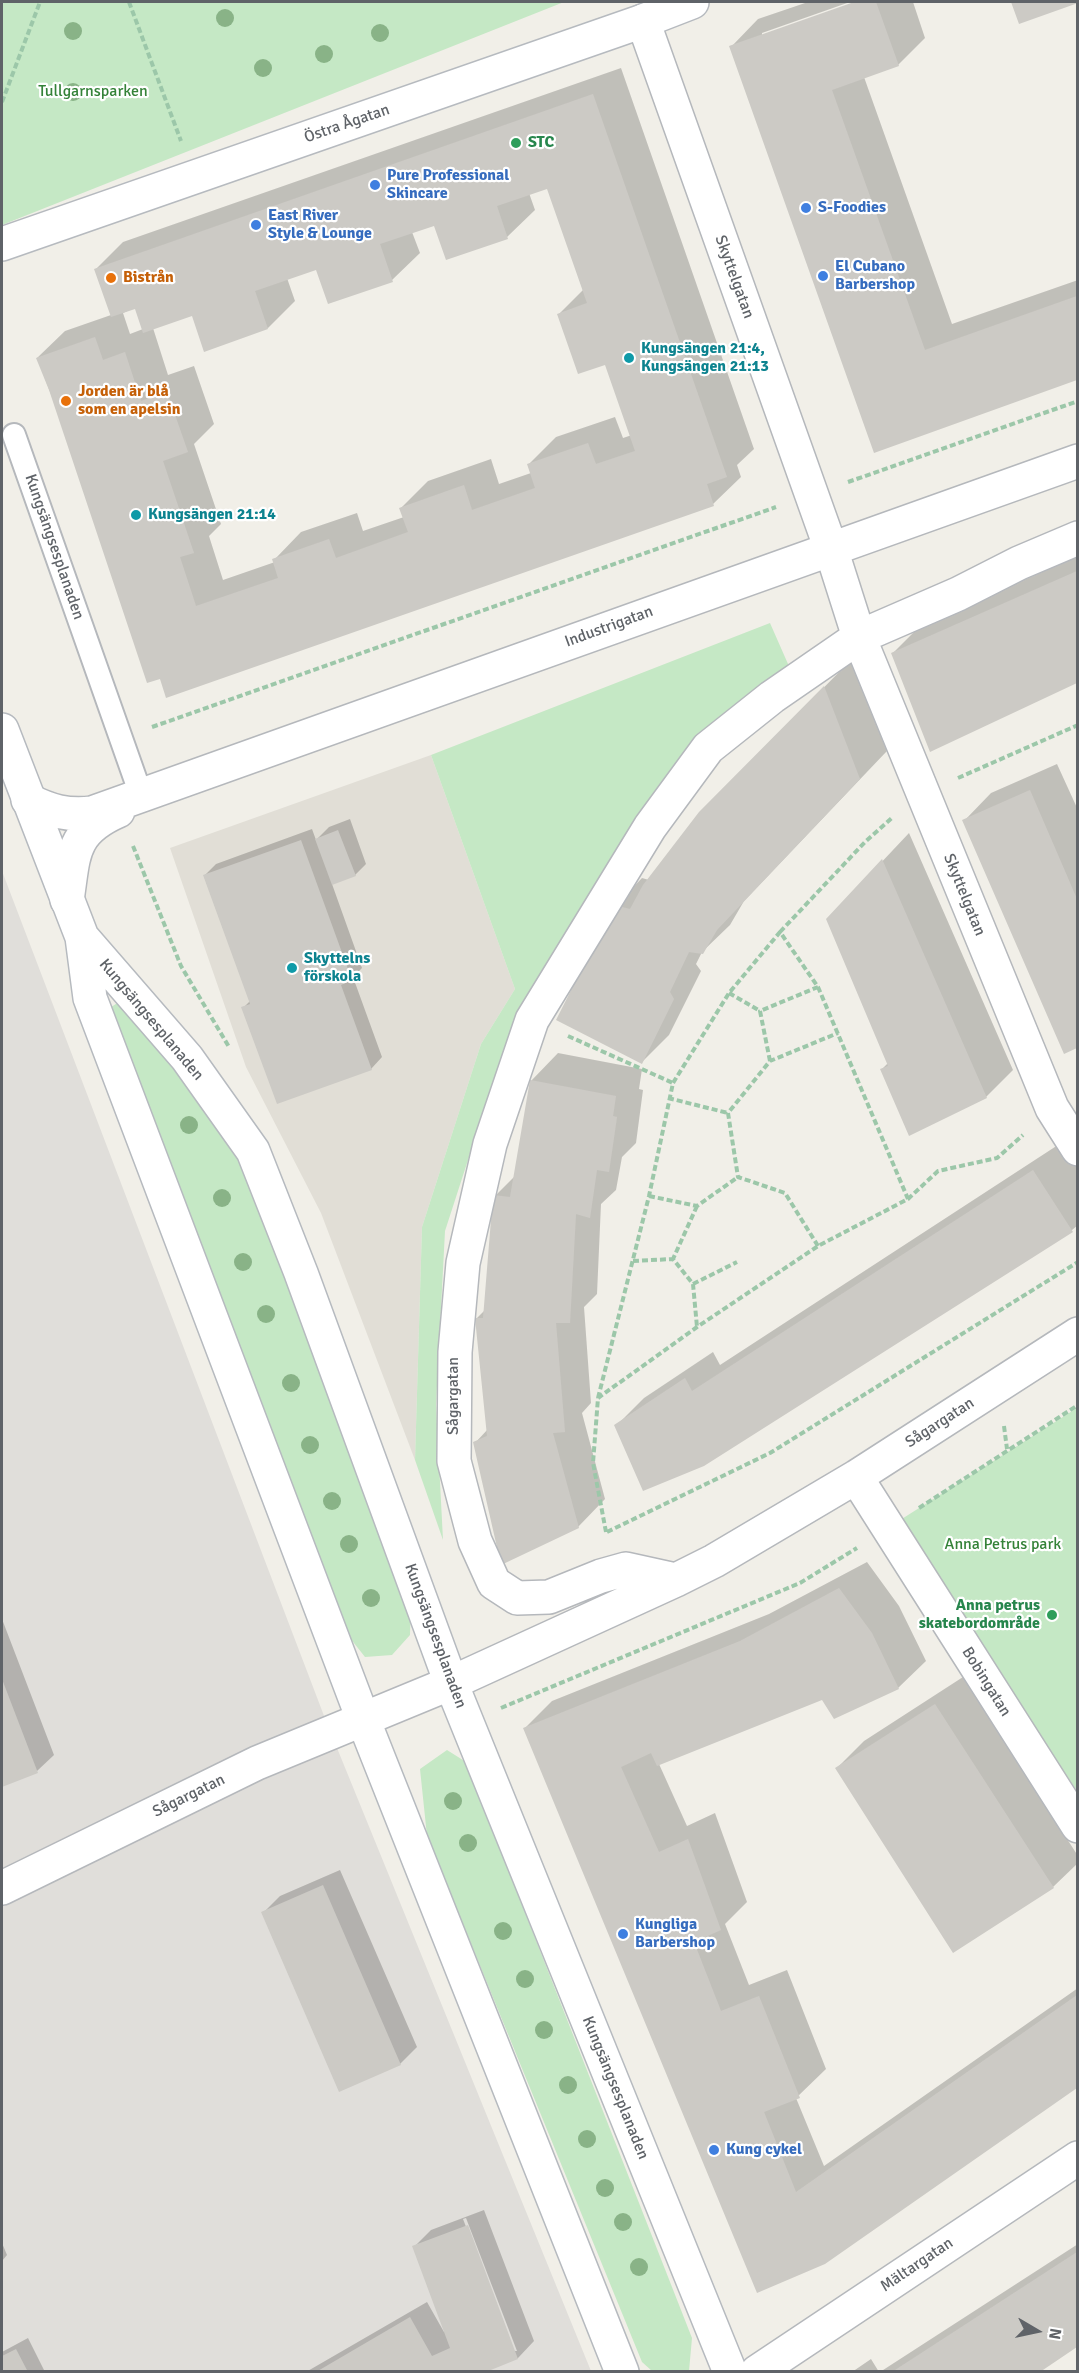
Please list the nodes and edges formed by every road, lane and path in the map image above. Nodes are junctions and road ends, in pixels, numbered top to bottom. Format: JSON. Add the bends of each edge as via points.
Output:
{"nodes":[{"id":1,"x":40,"y":2,"type":"edge"},
{"id":2,"x":129,"y":2,"type":"edge"},
{"id":3,"x":692,"y":2,"type":"edge"},
{"id":4,"x":643,"y":21,"type":"junction"},
{"id":5,"x":2,"y":102,"type":"edge"},
{"id":6,"x":182,"y":144,"type":"dead end"},
{"id":7,"x":2,"y":244,"type":"edge"},
{"id":8,"x":1077,"y":401,"type":"edge"},
{"id":9,"x":14,"y":435,"type":"dead end"},
{"id":10,"x":1077,"y":461,"type":"edge"},
{"id":11,"x":812,"y":495,"type":"junction"},
{"id":12,"x":1077,"y":538,"type":"edge"},
{"id":13,"x":831,"y":549,"type":"junction"},
{"id":14,"x":859,"y":637,"type":"junction"},
{"id":15,"x":1077,"y":725,"type":"edge"},
{"id":16,"x":2,"y":730,"type":"edge"},
{"id":17,"x":121,"y":738,"type":"junction"},
{"id":18,"x":963,"y":776,"type":"dead end"},
{"id":19,"x":141,"y":795,"type":"junction"},
{"id":20,"x":28,"y":800,"type":"junction"},
{"id":21,"x":884,"y":825,"type":"dead end"},
{"id":22,"x":67,"y":900,"type":"junction"},
{"id":23,"x":780,"y":932,"type":"junction"},
{"id":24,"x":82,"y":937,"type":"junction"},
{"id":25,"x":818,"y":987,"type":"junction"},
{"id":26,"x":729,"y":993,"type":"junction"},
{"id":27,"x":760,"y":1011,"type":"junction"},
{"id":28,"x":531,"y":1020,"type":"junction"},
{"id":29,"x":838,"y":1033,"type":"junction"},
{"id":30,"x":771,"y":1061,"type":"junction"},
{"id":31,"x":673,"y":1083,"type":"junction"},
{"id":32,"x":668,"y":1098,"type":"junction"},
{"id":33,"x":1052,"y":1108,"type":"junction"},
{"id":34,"x":728,"y":1113,"type":"junction"},
{"id":35,"x":1077,"y":1149,"type":"edge"},
{"id":36,"x":738,"y":1177,"type":"junction"},
{"id":37,"x":649,"y":1196,"type":"junction"},
{"id":38,"x":908,"y":1199,"type":"junction"},
{"id":39,"x":697,"y":1206,"type":"junction"},
{"id":40,"x":818,"y":1246,"type":"junction"},
{"id":41,"x":673,"y":1259,"type":"junction"},
{"id":42,"x":633,"y":1261,"type":"junction"},
{"id":43,"x":737,"y":1262,"type":"dead end"},
{"id":44,"x":1077,"y":1262,"type":"edge"},
{"id":45,"x":693,"y":1284,"type":"junction"},
{"id":46,"x":697,"y":1327,"type":"junction"},
{"id":47,"x":1077,"y":1334,"type":"edge"},
{"id":48,"x":598,"y":1398,"type":"junction"},
{"id":49,"x":1077,"y":1405,"type":"edge"},
{"id":50,"x":1004,"y":1426,"type":"dead end"},
{"id":51,"x":1007,"y":1449,"type":"junction"},
{"id":52,"x":856,"y":1477,"type":"junction"},
{"id":53,"x":889,"y":1528,"type":"junction"},
{"id":54,"x":606,"y":1532,"type":"junction"},
{"id":55,"x":596,"y":1537,"type":"dead end"},
{"id":56,"x":676,"y":1580,"type":"junction"},
{"id":57,"x":451,"y":1683,"type":"junction"},
{"id":58,"x":494,"y":1710,"type":"dead end"},
{"id":59,"x":363,"y":1719,"type":"junction"},
{"id":60,"x":1077,"y":1826,"type":"edge"},
{"id":61,"x":2,"y":1888,"type":"edge"},
{"id":62,"x":1077,"y":2158,"type":"edge"},
{"id":63,"x":622,"y":2372,"type":"edge"},
{"id":64,"x":730,"y":2372,"type":"edge"},
{"id":65,"x":757,"y":2372,"type":"edge"}],
"edges":[{"from":1,"to":5,"type":"path"},
{"from":2,"to":6,"type":"path"},
{"from":3,"to":4,"type":"street","name":"Östra Ågatan"},
{"from":4,"to":7,"type":"street","name":"Östra Ågatan"},
{"from":4,"to":11,"type":"street","name":"Skyttelgatan"},
{"from":8,"to":11,"type":"path"},
{"from":9,"to":17,"type":"lane","name":"Kungsängsesplanaden"},
{"from":10,"to":13,"type":"street","name":"Industrigatan"},
{"from":11,"to":13,"type":"street","name":"Skyttelgatan"},
{"from":11,"to":17,"type":"path"},
{"from":12,"to":14,"type":"street"},
{"from":13,"to":14,"type":"street","name":"Skyttelgatan"},
{"from":13,"to":19,"type":"street","name":"Industrigatan"},
{"from":14,"to":28,"type":"street","via":[[772,697],[708,748],[650,827]]},
{"from":14,"to":33,"type":"street","name":"Skyttelgatan"},
{"from":15,"to":18,"type":"path"},
{"from":16,"to":20,"type":"street","name":"Kungsängsesplanaden"},
{"from":17,"to":19,"type":"lane","name":"Kungsängsesplanaden"},
{"from":19,"to":20,"type":"street","via":[[79,815],[48,810]]},
{"from":19,"to":22,"type":"street","via":[[99,821],[77,844]]},
{"from":20,"to":22,"type":"street","name":"Kungsängsesplanaden"},
{"from":21,"to":23,"type":"path"},
{"from":22,"to":24,"type":"street","name":"Kungsängsesplanaden"},
{"from":23,"to":25,"type":"path"},
{"from":23,"to":26,"type":"path"},
{"from":24,"to":57,"type":"street","name":"Kungsängsesplanaden","via":[[187,1058],[253,1151]]},
{"from":24,"to":59,"type":"street","name":"Kungsängsesplanaden","via":[[90,998]]},
{"from":25,"to":27,"type":"path"},
{"from":25,"to":29,"type":"path"},
{"from":26,"to":27,"type":"path"},
{"from":26,"to":31,"type":"path"},
{"from":27,"to":30,"type":"path"},
{"from":28,"to":31,"type":"path"},
{"from":28,"to":56,"type":"street","name":"Sågargatan","via":[[490,1144],[463,1263],[454,1352],[454,1461],[475,1541],[489,1573],[494,1583],[517,1598],[549,1597],[626,1569]]},
{"from":29,"to":30,"type":"path"},
{"from":29,"to":38,"type":"path"},
{"from":30,"to":34,"type":"path"},
{"from":31,"to":32,"type":"path"},
{"from":32,"to":34,"type":"path"},
{"from":32,"to":37,"type":"path"},
{"from":33,"to":35,"type":"street","name":"Skyttelgatan"},
{"from":33,"to":38,"type":"path","via":[[997,1158],[938,1171]]},
{"from":34,"to":36,"type":"path"},
{"from":36,"to":39,"type":"path"},
{"from":36,"to":40,"type":"path","via":[[785,1193]]},
{"from":37,"to":39,"type":"path"},
{"from":37,"to":42,"type":"path"},
{"from":38,"to":40,"type":"path"},
{"from":39,"to":41,"type":"path"},
{"from":40,"to":46,"type":"path"},
{"from":41,"to":42,"type":"path"},
{"from":41,"to":45,"type":"path"},
{"from":42,"to":48,"type":"path"},
{"from":43,"to":45,"type":"path"},
{"from":44,"to":54,"type":"path","via":[[770,1453]]},
{"from":45,"to":46,"type":"path"},
{"from":46,"to":48,"type":"path"},
{"from":47,"to":52,"type":"street","name":"Sågargatan"},
{"from":48,"to":54,"type":"path","via":[[593,1463]]},
{"from":49,"to":51,"type":"path"},
{"from":50,"to":51,"type":"path"},
{"from":51,"to":53,"type":"path"},
{"from":52,"to":53,"type":"street","name":"Bobingatan"},
{"from":52,"to":56,"type":"street","name":"Sågargatan"},
{"from":53,"to":58,"type":"path","via":[[800,1583]]},
{"from":53,"to":60,"type":"street","name":"Bobingatan"},
{"from":54,"to":55,"type":"path"},
{"from":56,"to":57,"type":"street","name":"Sågargatan"},
{"from":57,"to":59,"type":"street","name":"Sågargatan"},
{"from":57,"to":64,"type":"street","name":"Kungsängsesplanaden"},
{"from":59,"to":61,"type":"street","name":"Sågargatan","via":[[257,1763]]},
{"from":59,"to":63,"type":"street","name":"Kungsängsesplanaden"},
{"from":62,"to":65,"type":"street","name":"Mältargatan"}]}
